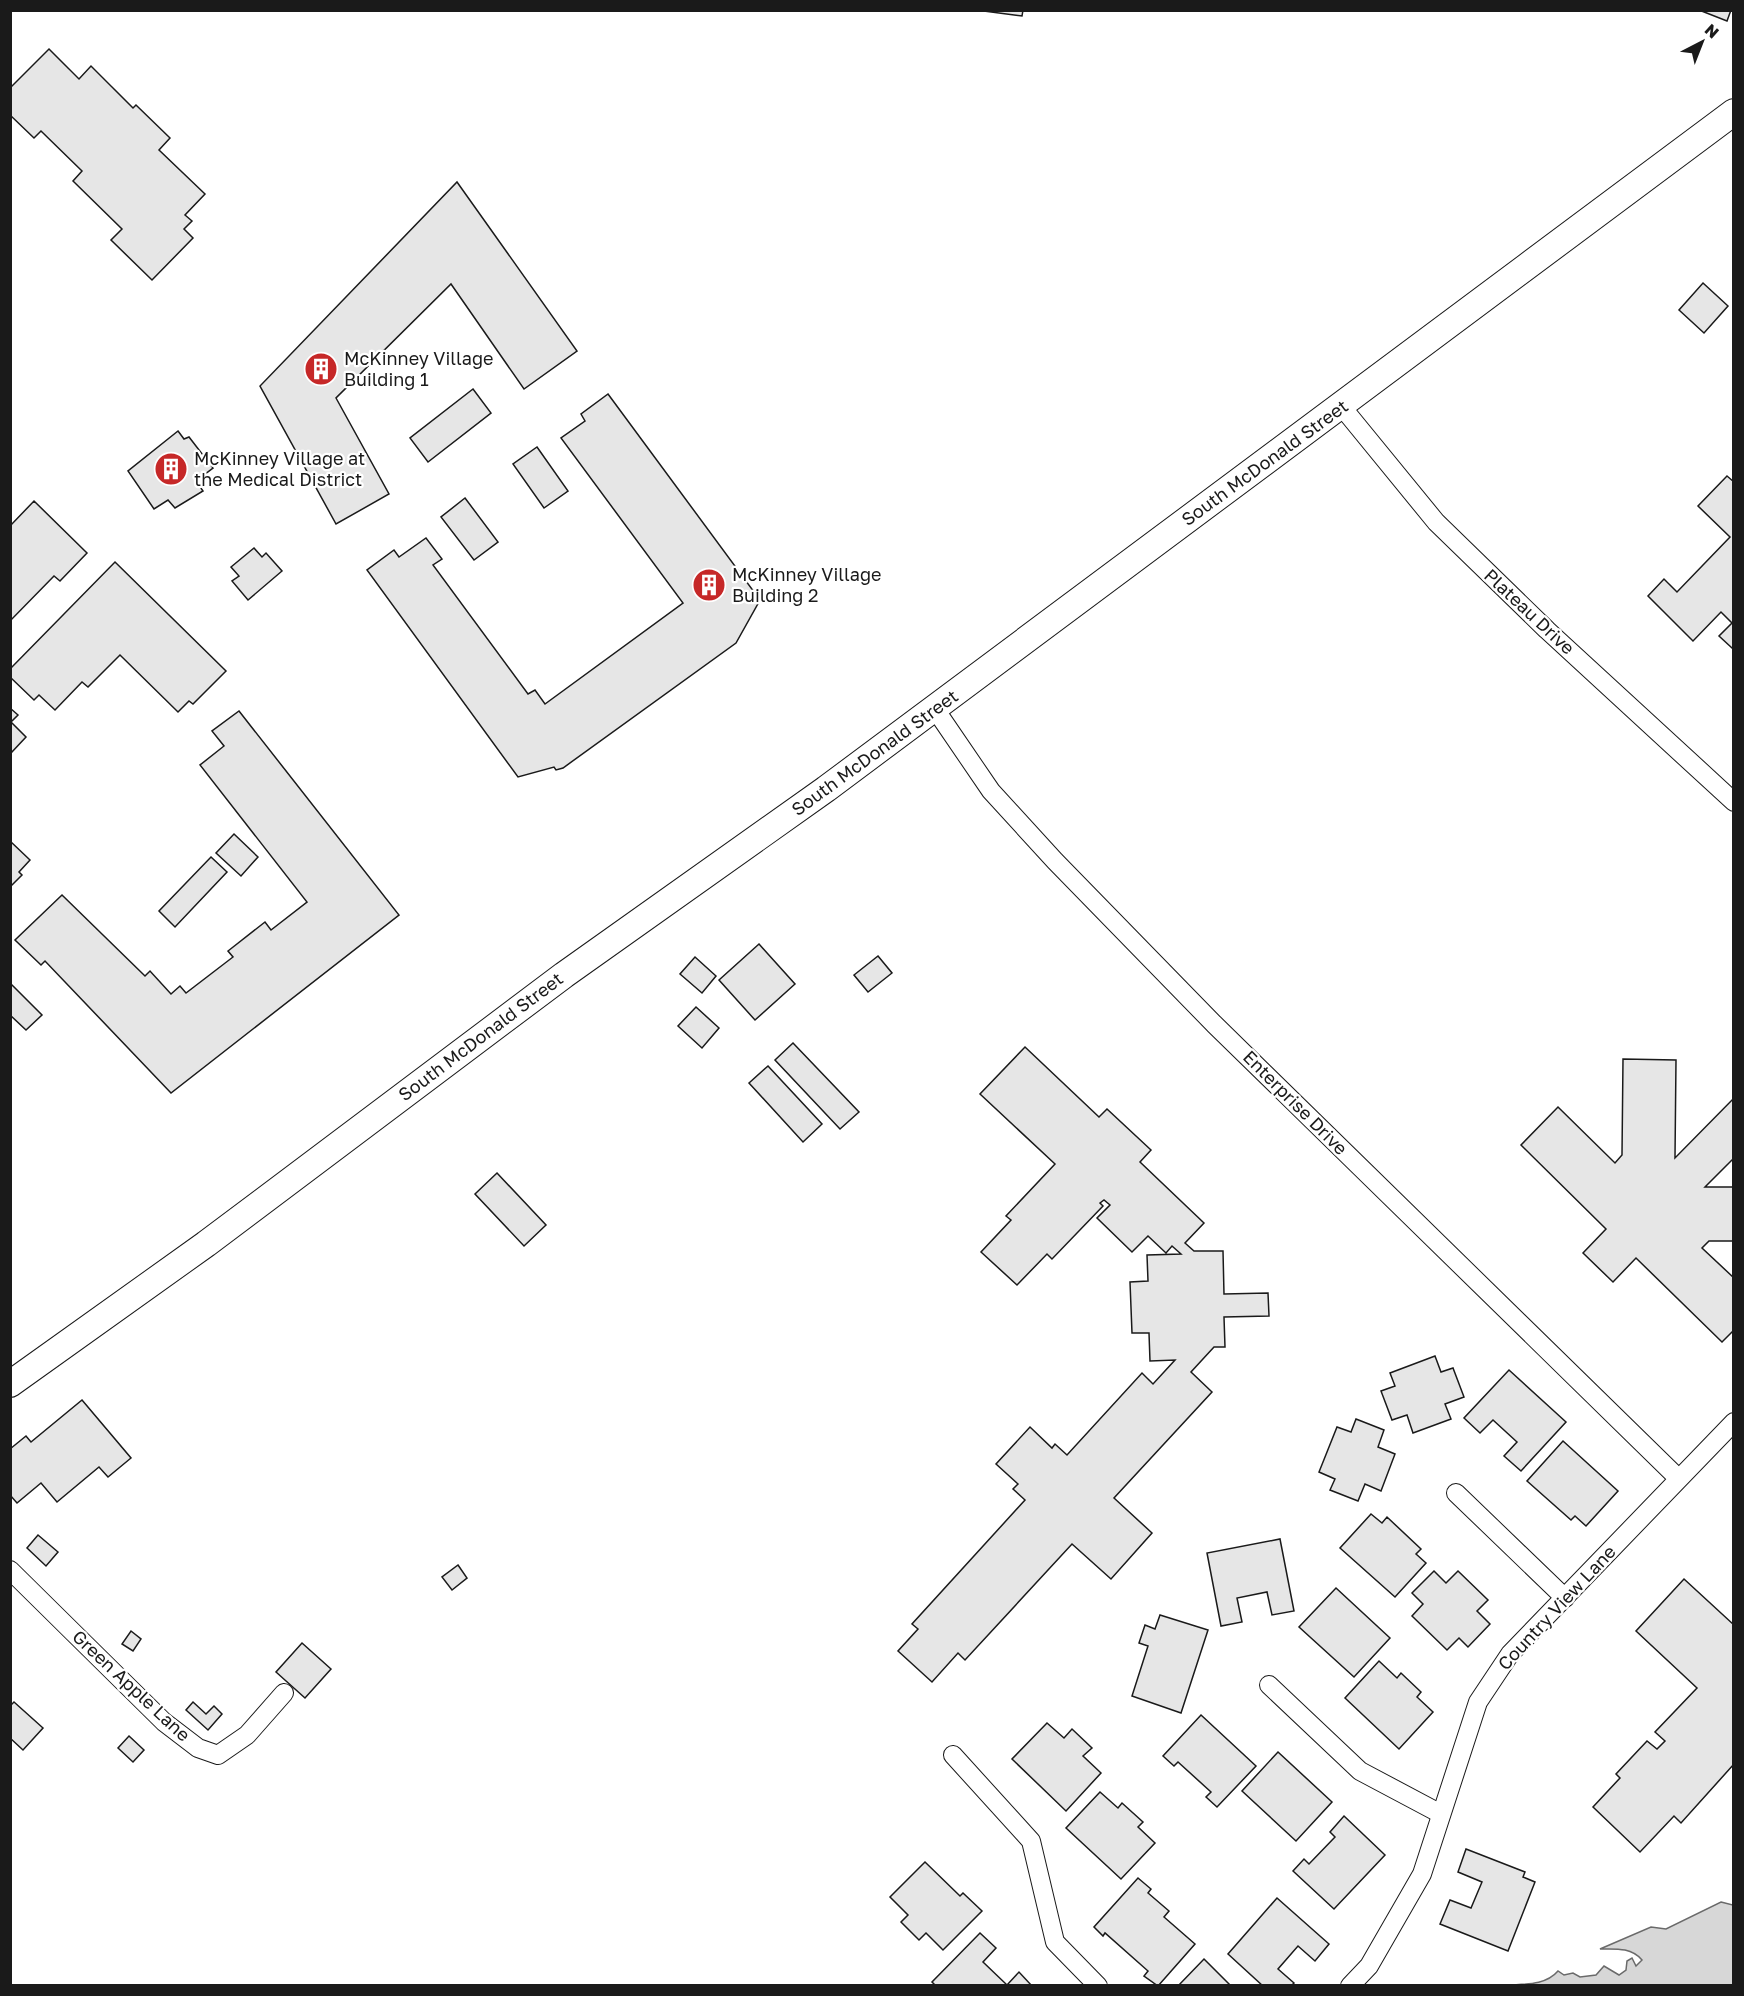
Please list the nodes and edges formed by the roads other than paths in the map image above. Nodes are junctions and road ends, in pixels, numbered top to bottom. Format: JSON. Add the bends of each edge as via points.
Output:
{"nodes":[{"id":1,"x":1734,"y":112,"type":"edge"},
{"id":2,"x":1342,"y":406,"type":"junction"},
{"id":3,"x":935,"y":709,"type":"junction"},
{"id":4,"x":1734,"y":802,"type":"edge"},
{"id":5,"x":10,"y":1384,"type":"edge"},
{"id":6,"x":1734,"y":1422,"type":"edge"},
{"id":7,"x":1678,"y":1478,"type":"junction"},
{"id":8,"x":1456,"y":1492,"type":"dead end"},
{"id":9,"x":10,"y":1570,"type":"edge"},
{"id":10,"x":1565,"y":1598,"type":"junction"},
{"id":11,"x":1269,"y":1685,"type":"dead end"},
{"id":12,"x":284,"y":1693,"type":"dead end"},
{"id":13,"x":953,"y":1755,"type":"dead end"},
{"id":14,"x":1441,"y":1814,"type":"junction"},
{"id":15,"x":1098,"y":1986,"type":"edge"},
{"id":16,"x":1350,"y":1986,"type":"edge"}],
"edges":[{"from":1,"to":2,"type":"main road","name":"South McDonald Street"},
{"from":2,"to":3,"type":"main road","name":"South McDonald Street"},
{"from":2,"to":4,"type":"street","name":"Plateau Drive","via":[[1436,522]]},
{"from":3,"to":5,"type":"main road","name":"South McDonald Street","via":[[564,975],[187,1258]]},
{"from":3,"to":7,"type":"street","name":"Enterprise Drive","via":[[991,791],[1055,861],[1231,1041]]},
{"from":6,"to":7,"type":"street","name":"Country View Lane"},
{"from":7,"to":10,"type":"street","name":"Country View Lane"},
{"from":8,"to":10,"type":"street"},
{"from":9,"to":12,"type":"street","name":"Green Apple Lane","via":[[164,1722],[198,1749],[218,1755],[247,1735]]},
{"from":10,"to":14,"type":"street","name":"Country View Lane","via":[[1510,1654],[1478,1701]]},
{"from":11,"to":14,"type":"street","via":[[1360,1771]]},
{"from":13,"to":15,"type":"street","via":[[1031,1840],[1055,1941]]},
{"from":14,"to":16,"type":"street","name":"Country View Lane","via":[[1422,1874],[1369,1966]]}]}
